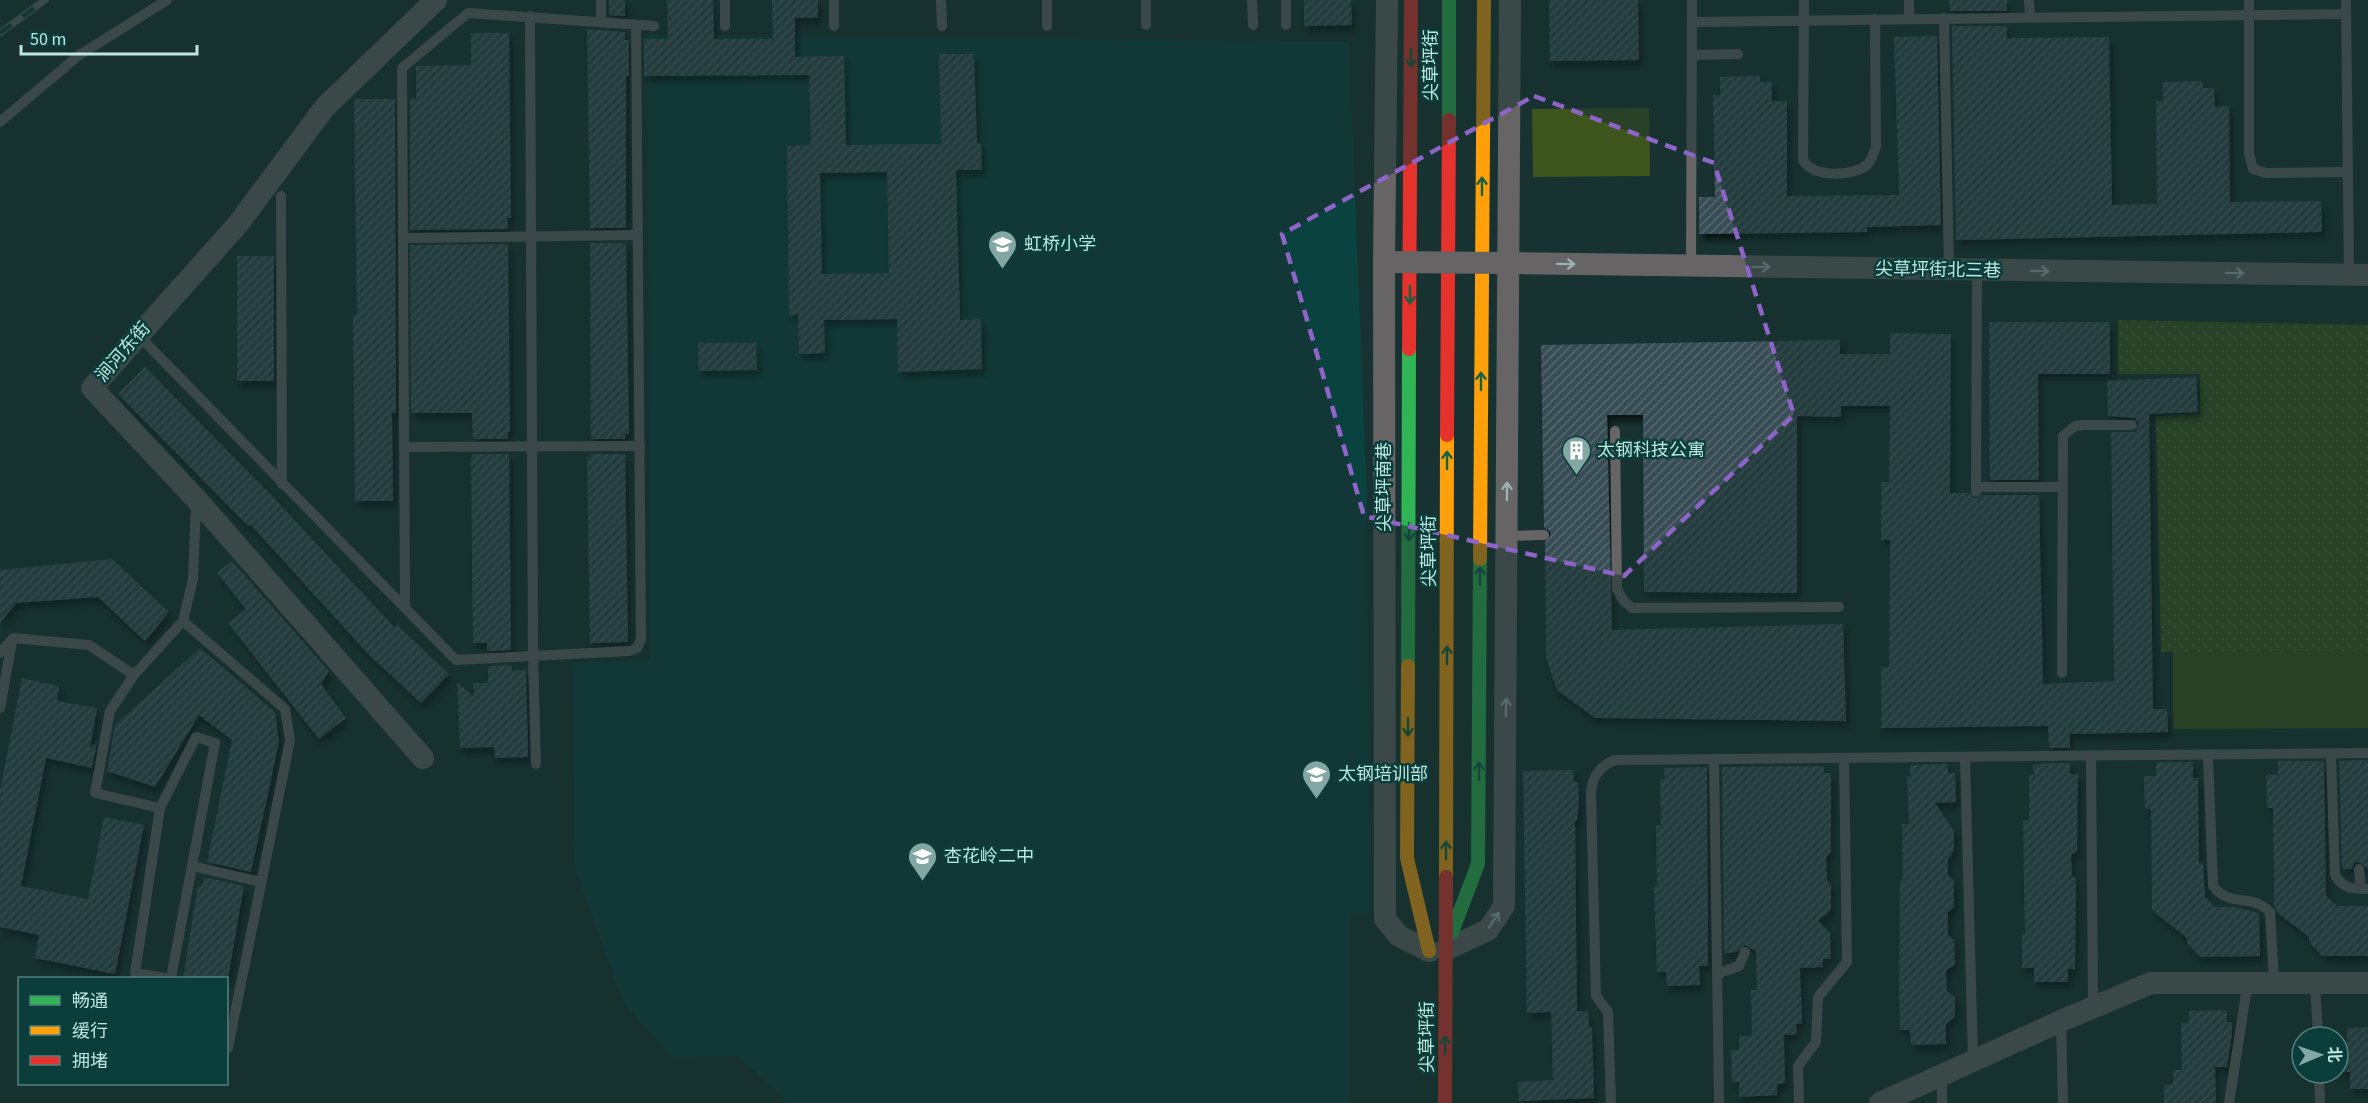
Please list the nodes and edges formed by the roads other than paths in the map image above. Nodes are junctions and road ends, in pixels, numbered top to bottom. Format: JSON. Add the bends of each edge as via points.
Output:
{"nodes":[{"id":1,"x":167,"y":0,"type":"edge"},
{"id":2,"x":436,"y":0,"type":"edge"},
{"id":3,"x":601,"y":0,"type":"edge"},
{"id":4,"x":725,"y":0,"type":"edge"},
{"id":5,"x":834,"y":0,"type":"edge"},
{"id":6,"x":941,"y":0,"type":"edge"},
{"id":7,"x":1047,"y":0,"type":"edge"},
{"id":8,"x":1146,"y":0,"type":"edge"},
{"id":9,"x":1252,"y":0,"type":"edge"},
{"id":10,"x":1286,"y":0,"type":"edge"},
{"id":11,"x":1387,"y":0,"type":"edge"},
{"id":12,"x":1411,"y":0,"type":"edge"},
{"id":13,"x":1449,"y":0,"type":"edge"},
{"id":14,"x":1484,"y":0,"type":"edge"},
{"id":15,"x":1510,"y":0,"type":"edge"},
{"id":16,"x":1692,"y":0,"type":"edge"},
{"id":17,"x":1804,"y":0,"type":"edge"},
{"id":18,"x":1909,"y":0,"type":"edge"},
{"id":19,"x":2030,"y":0,"type":"edge"},
{"id":20,"x":2249,"y":0,"type":"edge"},
{"id":21,"x":2346,"y":0,"type":"edge"},
{"id":22,"x":2346,"y":14,"type":"junction"},
{"id":23,"x":2249,"y":15,"type":"junction"},
{"id":24,"x":530,"y":16,"type":"junction"},
{"id":25,"x":2030,"y":17,"type":"junction"},
{"id":26,"x":1944,"y":18,"type":"junction"},
{"id":27,"x":1875,"y":19,"type":"junction"},
{"id":28,"x":1909,"y":19,"type":"junction"},
{"id":29,"x":1804,"y":20,"type":"junction"},
{"id":30,"x":602,"y":22,"type":"junction"},
{"id":31,"x":1692,"y":22,"type":"junction"},
{"id":32,"x":636,"y":25,"type":"junction"},
{"id":33,"x":1146,"y":25,"type":"dead end"},
{"id":34,"x":1253,"y":25,"type":"dead end"},
{"id":35,"x":1286,"y":25,"type":"dead end"},
{"id":36,"x":654,"y":26,"type":"dead end"},
{"id":37,"x":725,"y":26,"type":"dead end"},
{"id":38,"x":834,"y":26,"type":"dead end"},
{"id":39,"x":942,"y":26,"type":"dead end"},
{"id":40,"x":1047,"y":26,"type":"dead end"},
{"id":41,"x":1738,"y":54,"type":"dead end"},
{"id":42,"x":1692,"y":55,"type":"junction"},
{"id":43,"x":0,"y":122,"type":"edge"},
{"id":44,"x":2348,"y":172,"type":"junction"},
{"id":45,"x":281,"y":196,"type":"dead end"},
{"id":46,"x":638,"y":235,"type":"junction"},
{"id":47,"x":531,"y":236,"type":"junction"},
{"id":48,"x":403,"y":238,"type":"junction"},
{"id":49,"x":1431,"y":249,"type":"dead end"},
{"id":50,"x":1384,"y":262,"type":"junction"},
{"id":51,"x":1508,"y":263,"type":"junction"},
{"id":52,"x":1691,"y":266,"type":"junction"},
{"id":53,"x":1949,"y":271,"type":"junction"},
{"id":54,"x":1977,"y":271,"type":"junction"},
{"id":55,"x":1431,"y":273,"type":"dead end"},
{"id":56,"x":2359,"y":275,"type":"edge"},
{"id":57,"x":137,"y":335,"type":"junction"},
{"id":58,"x":2132,"y":425,"type":"dead end"},
{"id":59,"x":1615,"y":431,"type":"dead end"},
{"id":60,"x":532,"y":446,"type":"junction"},
{"id":61,"x":640,"y":446,"type":"junction"},
{"id":62,"x":404,"y":447,"type":"junction"},
{"id":63,"x":282,"y":485,"type":"junction"},
{"id":64,"x":2062,"y":487,"type":"junction"},
{"id":65,"x":197,"y":500,"type":"junction"},
{"id":66,"x":1545,"y":536,"type":"dead end"},
{"id":67,"x":1508,"y":537,"type":"junction"},
{"id":68,"x":1839,"y":607,"type":"dead end"},
{"id":69,"x":405,"y":608,"type":"junction"},
{"id":70,"x":183,"y":621,"type":"junction"},
{"id":71,"x":12,"y":638,"type":"junction"},
{"id":72,"x":0,"y":653,"type":"edge"},
{"id":73,"x":533,"y":656,"type":"junction"},
{"id":74,"x":2062,"y":673,"type":"dead end"},
{"id":75,"x":134,"y":675,"type":"junction"},
{"id":76,"x":0,"y":708,"type":"edge"},
{"id":77,"x":2368,"y":753,"type":"edge"},
{"id":78,"x":2331,"y":754,"type":"junction"},
{"id":79,"x":2208,"y":755,"type":"junction"},
{"id":80,"x":2091,"y":756,"type":"junction"},
{"id":81,"x":1965,"y":757,"type":"junction"},
{"id":82,"x":423,"y":758,"type":"dead end"},
{"id":83,"x":1844,"y":758,"type":"junction"},
{"id":84,"x":1714,"y":759,"type":"junction"},
{"id":85,"x":536,"y":764,"type":"dead end"},
{"id":86,"x":160,"y":808,"type":"junction"},
{"id":87,"x":192,"y":866,"type":"junction"},
{"id":88,"x":2360,"y":869,"type":"dead end"},
{"id":89,"x":261,"y":882,"type":"junction"},
{"id":90,"x":2364,"y":889,"type":"edge"},
{"id":91,"x":1429,"y":891,"type":"dead end"},
{"id":92,"x":1745,"y":952,"type":"dead end"},
{"id":93,"x":1434,"y":954,"type":"junction"},
{"id":94,"x":1717,"y":974,"type":"junction"},
{"id":95,"x":159,"y":977,"type":"edge"},
{"id":96,"x":171,"y":977,"type":"edge"},
{"id":97,"x":2248,"y":981,"type":"junction"},
{"id":98,"x":2274,"y":981,"type":"junction"},
{"id":99,"x":2315,"y":983,"type":"junction"},
{"id":100,"x":2368,"y":983,"type":"edge"},
{"id":101,"x":2093,"y":1006,"type":"junction"},
{"id":102,"x":2061,"y":1021,"type":"junction"},
{"id":103,"x":2317,"y":1025,"type":"edge"},
{"id":104,"x":228,"y":1048,"type":"edge"},
{"id":105,"x":1973,"y":1059,"type":"junction"},
{"id":106,"x":1942,"y":1074,"type":"junction"},
{"id":107,"x":2319,"y":1085,"type":"edge"},
{"id":108,"x":1445,"y":1103,"type":"edge"},
{"id":109,"x":1611,"y":1103,"type":"edge"},
{"id":110,"x":1719,"y":1103,"type":"edge"},
{"id":111,"x":1798,"y":1103,"type":"edge"},
{"id":112,"x":1880,"y":1103,"type":"edge"},
{"id":113,"x":1942,"y":1103,"type":"edge"},
{"id":114,"x":2063,"y":1103,"type":"edge"},
{"id":115,"x":2229,"y":1103,"type":"edge"},
{"id":116,"x":2320,"y":1103,"type":"edge"}],
"edges":[{"from":1,"to":43,"type":"lane","via":[[78,56]]},
{"from":2,"to":57,"type":"street","name":"涧河东街","via":[[325,107],[238,224]]},
{"from":3,"to":30,"type":"lane"},
{"from":4,"to":37,"type":"lane"},
{"from":5,"to":38,"type":"lane"},
{"from":6,"to":39,"type":"lane"},
{"from":7,"to":40,"type":"lane"},
{"from":8,"to":33,"type":"lane"},
{"from":9,"to":34,"type":"lane"},
{"from":10,"to":35,"type":"lane"},
{"from":11,"to":50,"type":"street","name":"尖草坪南巷"},
{"from":12,"to":93,"type":"street","one_way":true,"via":[[1407,858]]},
{"from":93,"to":13,"type":"street","name":"尖草坪街","one_way":true},
{"from":93,"to":14,"type":"street","one_way":true,"via":[[1478,864]]},
{"from":15,"to":51,"type":"street"},
{"from":16,"to":31,"type":"lane"},
{"from":17,"to":29,"type":"lane"},
{"from":18,"to":28,"type":"lane"},
{"from":19,"to":25,"type":"lane"},
{"from":20,"to":23,"type":"lane"},
{"from":21,"to":22,"type":"lane"},
{"from":22,"to":23,"type":"lane"},
{"from":22,"to":44,"type":"lane"},
{"from":23,"to":25,"type":"lane"},
{"from":23,"to":44,"type":"lane","via":[[2249,153],[2253,169],[2266,173]]},
{"from":24,"to":30,"type":"lane"},
{"from":24,"to":47,"type":"lane"},
{"from":24,"to":48,"type":"lane","via":[[468,13],[402,68]]},
{"from":25,"to":26,"type":"lane"},
{"from":26,"to":28,"type":"lane"},
{"from":26,"to":53,"type":"lane"},
{"from":27,"to":28,"type":"lane"},
{"from":27,"to":29,"type":"lane"},
{"from":27,"to":29,"type":"lane","via":[[1876,147],[1868,164],[1861,168],[1826,172],[1811,170],[1803,160]]},
{"from":29,"to":31,"type":"lane"},
{"from":30,"to":32,"type":"lane"},
{"from":31,"to":42,"type":"lane"},
{"from":32,"to":36,"type":"lane"},
{"from":32,"to":46,"type":"lane"},
{"from":41,"to":42,"type":"lane"},
{"from":42,"to":52,"type":"lane"},
{"from":44,"to":56,"type":"lane"},
{"from":45,"to":63,"type":"lane"},
{"from":46,"to":47,"type":"lane"},
{"from":46,"to":61,"type":"lane"},
{"from":47,"to":48,"type":"lane"},
{"from":47,"to":60,"type":"lane"},
{"from":48,"to":62,"type":"lane"},
{"from":49,"to":55,"type":"street"},
{"from":50,"to":51,"type":"street","name":"尖草坪街北三巷","bridge":true},
{"from":50,"to":93,"type":"street","name":"尖草坪南巷","via":[[1385,919],[1399,936]]},
{"from":51,"to":52,"type":"street","name":"尖草坪街北三巷","one_way":true},
{"from":67,"to":51,"type":"street","one_way":true},
{"from":52,"to":53,"type":"street","name":"尖草坪街北三巷","one_way":true},
{"from":53,"to":54,"type":"street","name":"尖草坪街北三巷"},
{"from":54,"to":56,"type":"street","name":"尖草坪街北三巷","one_way":true},
{"from":54,"to":64,"type":"lane","via":[[1976,490]]},
{"from":57,"to":63,"type":"lane"},
{"from":57,"to":65,"type":"street","name":"涧河东街","via":[[92,388]]},
{"from":58,"to":64,"type":"lane","via":[[2082,425],[2068,430],[2063,436]]},
{"from":59,"to":68,"type":"lane","via":[[1613,535],[1617,589],[1632,608]]},
{"from":60,"to":61,"type":"lane"},
{"from":60,"to":62,"type":"lane"},
{"from":60,"to":73,"type":"lane"},
{"from":61,"to":73,"type":"lane","via":[[641,639],[637,648]]},
{"from":62,"to":69,"type":"lane"},
{"from":63,"to":69,"type":"lane"},
{"from":64,"to":74,"type":"lane"},
{"from":65,"to":70,"type":"lane","via":[[193,579]]},
{"from":65,"to":82,"type":"street","name":"涧河东街"},
{"from":66,"to":67,"type":"lane"},
{"from":93,"to":67,"type":"street","one_way":true,"via":[[1488,930],[1504,906]]},
{"from":69,"to":73,"type":"lane","via":[[456,660]]},
{"from":70,"to":75,"type":"lane"},
{"from":70,"to":89,"type":"lane","via":[[285,709],[290,740]]},
{"from":71,"to":72,"type":"lane"},
{"from":71,"to":75,"type":"lane","via":[[89,645]]},
{"from":71,"to":76,"type":"lane"},
{"from":73,"to":85,"type":"lane"},
{"from":75,"to":86,"type":"lane","via":[[110,711],[95,793]]},
{"from":77,"to":78,"type":"lane"},
{"from":78,"to":79,"type":"lane"},
{"from":78,"to":90,"type":"lane","via":[[2335,875],[2344,886]]},
{"from":79,"to":80,"type":"lane"},
{"from":79,"to":98,"type":"lane","via":[[2213,886],[2226,898],[2258,902],[2270,912]]},
{"from":80,"to":81,"type":"lane"},
{"from":80,"to":101,"type":"lane"},
{"from":81,"to":83,"type":"lane"},
{"from":81,"to":105,"type":"lane"},
{"from":83,"to":84,"type":"lane"},
{"from":83,"to":111,"type":"lane","via":[[1847,962],[1818,997],[1816,1042],[1798,1066]]},
{"from":84,"to":94,"type":"lane"},
{"from":84,"to":109,"type":"lane","via":[[1615,760],[1605,764],[1592,782],[1596,996],[1608,1012]]},
{"from":86,"to":87,"type":"lane","via":[[196,736],[215,743]]},
{"from":86,"to":95,"type":"lane","via":[[135,973]]},
{"from":87,"to":89,"type":"lane"},
{"from":87,"to":96,"type":"lane"},
{"from":88,"to":90,"type":"lane"},
{"from":89,"to":104,"type":"lane"},
{"from":91,"to":93,"type":"street","name":"尖草坪街"},
{"from":92,"to":94,"type":"lane","via":[[1739,966]]},
{"from":108,"to":93,"type":"street","name":"尖草坪街","one_way":true},
{"from":94,"to":110,"type":"lane"},
{"from":97,"to":98,"type":"street"},
{"from":97,"to":101,"type":"street","via":[[2151,983]]},
{"from":97,"to":115,"type":"lane"},
{"from":98,"to":99,"type":"street"},
{"from":99,"to":100,"type":"street"},
{"from":99,"to":103,"type":"lane"},
{"from":101,"to":102,"type":"street"},
{"from":102,"to":105,"type":"street"},
{"from":102,"to":114,"type":"lane"},
{"from":105,"to":106,"type":"street"},
{"from":106,"to":112,"type":"street"},
{"from":106,"to":113,"type":"lane"},
{"from":107,"to":116,"type":"lane"}]}
